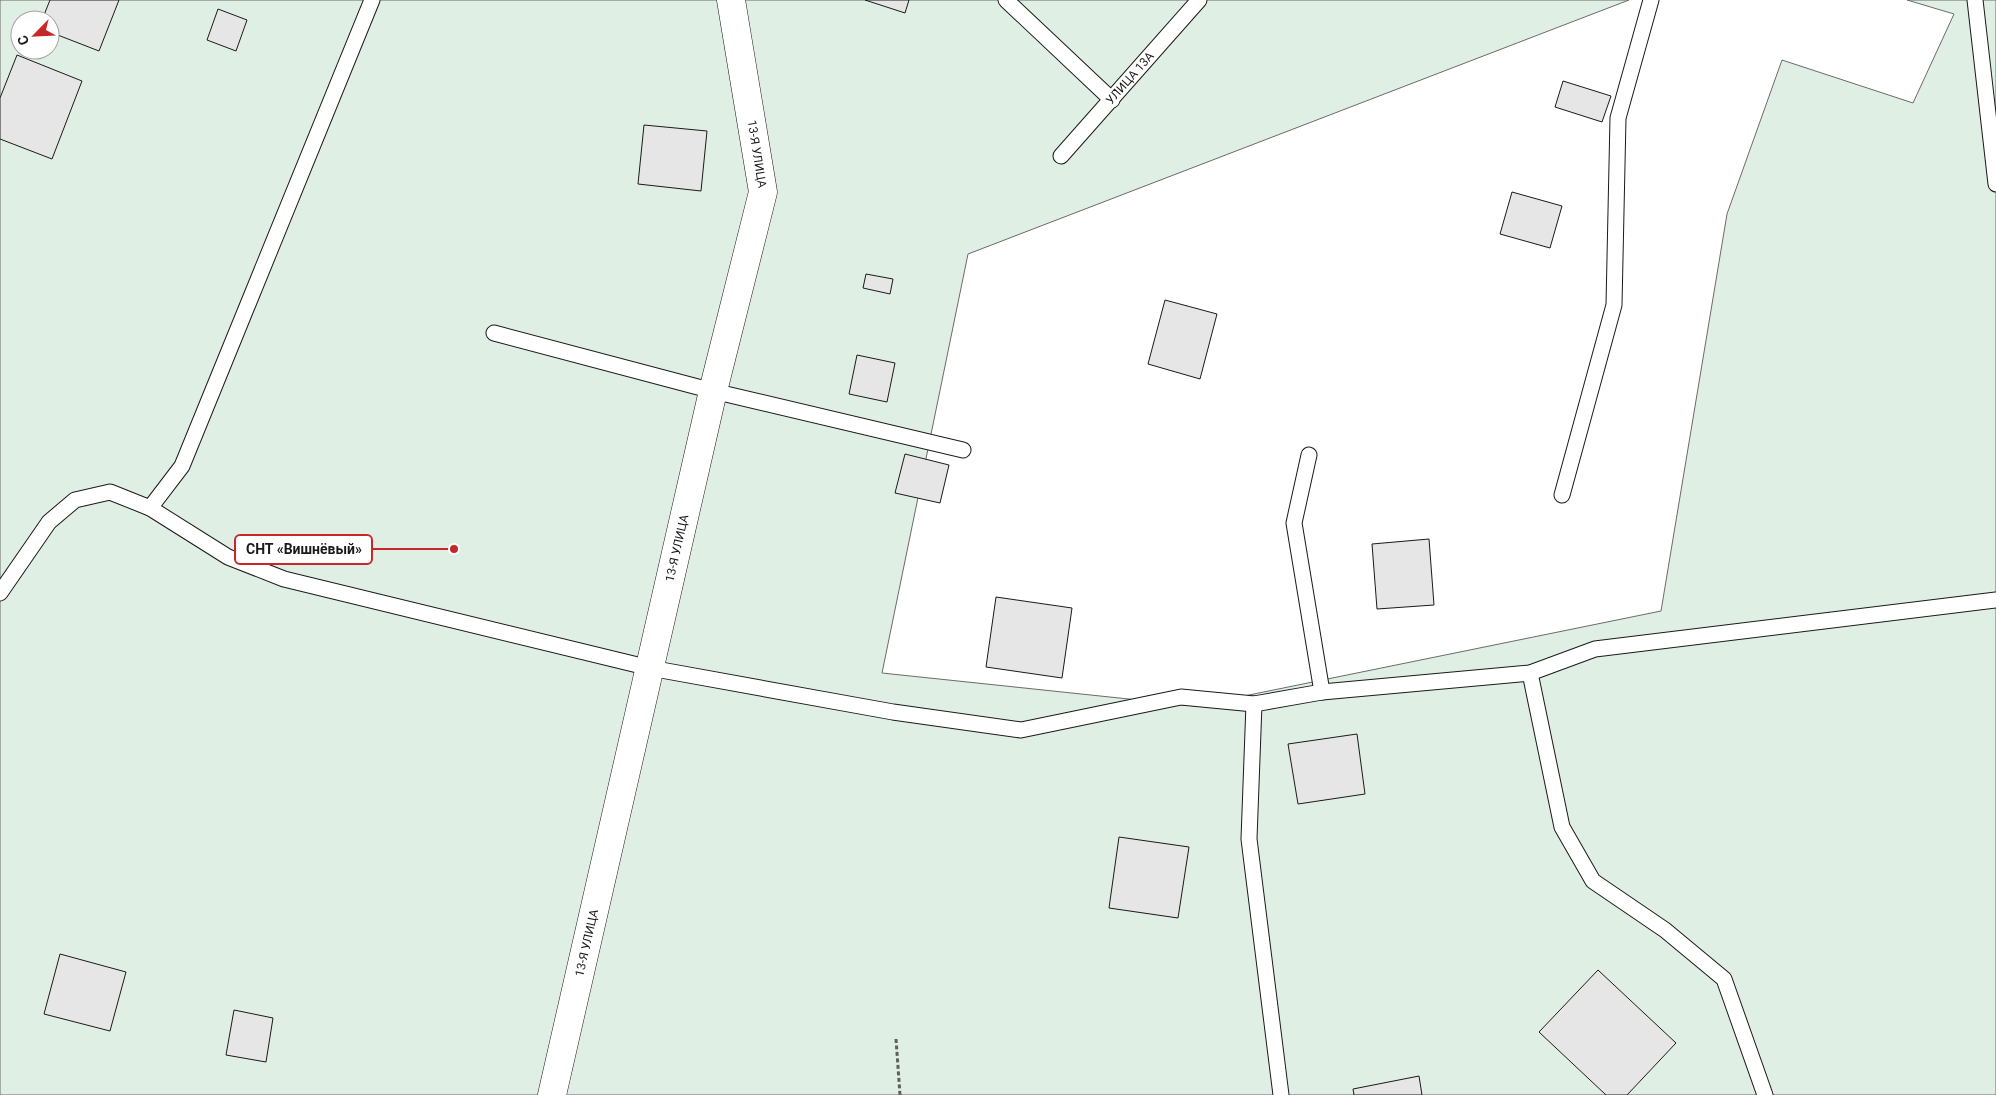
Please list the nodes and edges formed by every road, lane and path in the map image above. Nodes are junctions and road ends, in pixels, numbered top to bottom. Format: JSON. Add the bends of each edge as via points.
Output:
{"nodes":[{"id":1,"x":372,"y":0,"type":"edge"},
{"id":2,"x":731,"y":0,"type":"edge"},
{"id":3,"x":1006,"y":0,"type":"edge"},
{"id":4,"x":1199,"y":0,"type":"edge"},
{"id":5,"x":1650,"y":0,"type":"edge"},
{"id":6,"x":1976,"y":0,"type":"edge"},
{"id":7,"x":1112,"y":100,"type":"junction"},
{"id":8,"x":1060,"y":156,"type":"dead end"},
{"id":9,"x":1996,"y":184,"type":"edge"},
{"id":10,"x":494,"y":333,"type":"dead end"},
{"id":11,"x":713,"y":391,"type":"junction"},
{"id":12,"x":964,"y":450,"type":"dead end"},
{"id":13,"x":1309,"y":455,"type":"dead end"},
{"id":14,"x":1562,"y":495,"type":"dead end"},
{"id":15,"x":150,"y":508,"type":"junction"},
{"id":16,"x":0,"y":592,"type":"edge"},
{"id":17,"x":1996,"y":600,"type":"edge"},
{"id":18,"x":650,"y":668,"type":"junction"},
{"id":19,"x":1530,"y":673,"type":"junction"},
{"id":20,"x":1322,"y":692,"type":"junction"},
{"id":21,"x":1254,"y":704,"type":"junction"},
{"id":22,"x":896,"y":1039,"type":"dead end"},
{"id":23,"x":552,"y":1095,"type":"edge"},
{"id":24,"x":900,"y":1095,"type":"edge"},
{"id":25,"x":1281,"y":1095,"type":"edge"},
{"id":26,"x":1765,"y":1095,"type":"edge"}],
"edges":[{"from":1,"to":15,"type":"lane","via":[[182,466]]},
{"from":2,"to":11,"type":"street","name":"13-Я УЛИЦА","via":[[764,192]]},
{"from":3,"to":7,"type":"lane"},
{"from":4,"to":7,"type":"lane","name":"УЛИЦА 13А"},
{"from":5,"to":14,"type":"lane","via":[[1618,118],[1614,305]]},
{"from":6,"to":9,"type":"lane"},
{"from":7,"to":8,"type":"lane","name":"УЛИЦА 13А"},
{"from":10,"to":11,"type":"lane"},
{"from":11,"to":12,"type":"lane"},
{"from":11,"to":18,"type":"street","name":"13-Я УЛИЦА"},
{"from":13,"to":20,"type":"lane","via":[[1294,523]]},
{"from":15,"to":16,"type":"lane","via":[[110,492],[75,500],[49,522]]},
{"from":15,"to":18,"type":"lane","via":[[228,558],[284,579]]},
{"from":17,"to":19,"type":"lane","via":[[1595,649]]},
{"from":18,"to":21,"type":"lane","via":[[894,712],[1021,730],[1181,697]]},
{"from":18,"to":23,"type":"street","name":"13-Я УЛИЦА"},
{"from":19,"to":20,"type":"lane"},
{"from":19,"to":26,"type":"lane","via":[[1562,827],[1593,881],[1666,930],[1724,979]]},
{"from":20,"to":21,"type":"lane"},
{"from":21,"to":25,"type":"lane","via":[[1249,839]]},
{"from":22,"to":24,"type":"path"}]}
